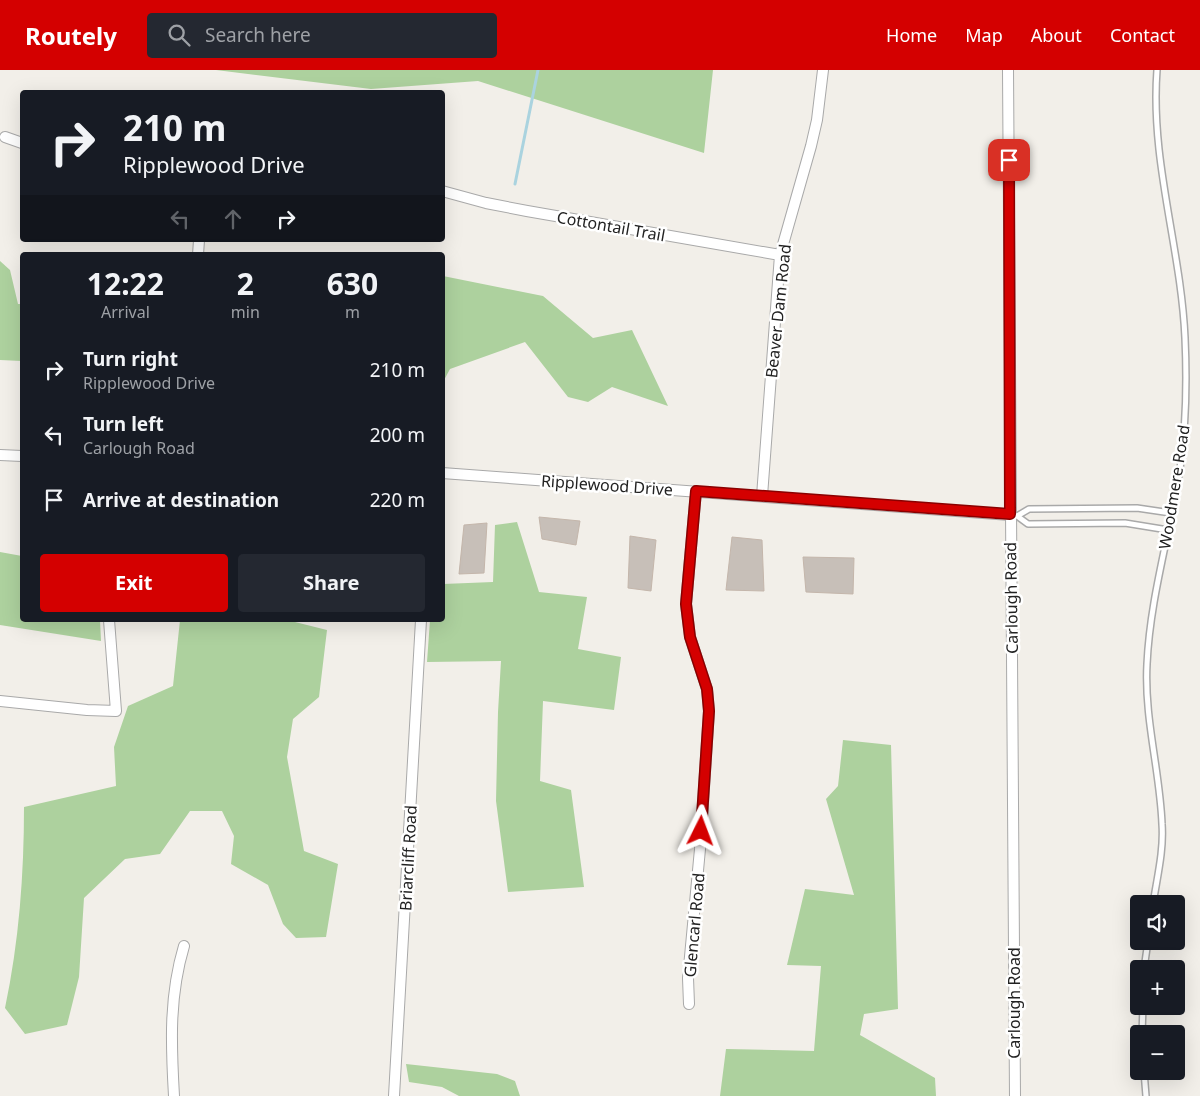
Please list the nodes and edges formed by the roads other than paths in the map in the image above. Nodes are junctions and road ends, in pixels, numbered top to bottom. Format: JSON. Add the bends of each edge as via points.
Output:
{"nodes":[{"id":1,"x":824,"y":70,"type":"edge"},
{"id":2,"x":1008,"y":70,"type":"edge"},
{"id":3,"x":1157,"y":70,"type":"edge"},
{"id":4,"x":5,"y":137,"type":"dead end"},
{"id":5,"x":20,"y":142,"type":"edge"},
{"id":6,"x":445,"y":192,"type":"edge"},
{"id":7,"x":780,"y":255,"type":"junction"},
{"id":8,"x":0,"y":455,"type":"edge"},
{"id":9,"x":20,"y":456,"type":"edge"},
{"id":10,"x":445,"y":473,"type":"edge"},
{"id":11,"x":696,"y":491,"type":"junction"},
{"id":12,"x":762,"y":496,"type":"junction"},
{"id":13,"x":1172,"y":513,"type":"junction"},
{"id":14,"x":1014,"y":515,"type":"junction"},
{"id":15,"x":1168,"y":530,"type":"junction"},
{"id":16,"x":109,"y":622,"type":"edge"},
{"id":17,"x":421,"y":622,"type":"edge"},
{"id":18,"x":0,"y":701,"type":"edge"},
{"id":19,"x":1154,"y":895,"type":"edge"},
{"id":20,"x":184,"y":946,"type":"dead end"},
{"id":21,"x":689,"y":1004,"type":"dead end"},
{"id":22,"x":1145,"y":1080,"type":"edge"},
{"id":23,"x":174,"y":1096,"type":"edge"},
{"id":24,"x":394,"y":1096,"type":"edge"},
{"id":25,"x":1015,"y":1096,"type":"edge"},
{"id":26,"x":1146,"y":1096,"type":"edge"}],
"edges":[{"from":1,"to":7,"type":"street","name":"Beaver Dam Road","via":[[814,137]]},
{"from":2,"to":14,"type":"street","name":"Carlough Road"},
{"from":3,"to":13,"type":"lane","name":"Woodmere Road","via":[[1154,102],[1156,140],[1178,270],[1185,338],[1185,405],[1180,468]]},
{"from":4,"to":5,"type":"street"},
{"from":6,"to":7,"type":"street","name":"Cottontail Trail","via":[[527,211]]},
{"from":7,"to":12,"type":"street","name":"Beaver Dam Road"},
{"from":8,"to":9,"type":"street"},
{"from":10,"to":11,"type":"street","name":"Ripplewood Drive"},
{"from":11,"to":12,"type":"street","name":"Ripplewood Drive"},
{"from":11,"to":21,"type":"street","name":"Glencarl Road","via":[[686,604],[690,637],[707,689],[709,711],[688,978]]},
{"from":12,"to":14,"type":"street","name":"Ripplewood Drive"},
{"from":13,"to":14,"type":"lane","via":[[1137,508],[1029,509]]},
{"from":13,"to":15,"type":"lane","name":"Woodmere Road"},
{"from":14,"to":15,"type":"lane","via":[[1028,524],[1124,523]]},
{"from":14,"to":25,"type":"street","name":"Carlough Road"},
{"from":15,"to":19,"type":"lane","name":"Woodmere Road","via":[[1149,628],[1147,667],[1162,827]]},
{"from":16,"to":18,"type":"street","via":[[116,711]]},
{"from":17,"to":24,"type":"street","name":"Briarcliff Road"},
{"from":20,"to":23,"type":"street","via":[[171,1011]]},
{"from":22,"to":26,"type":"lane"}]}
